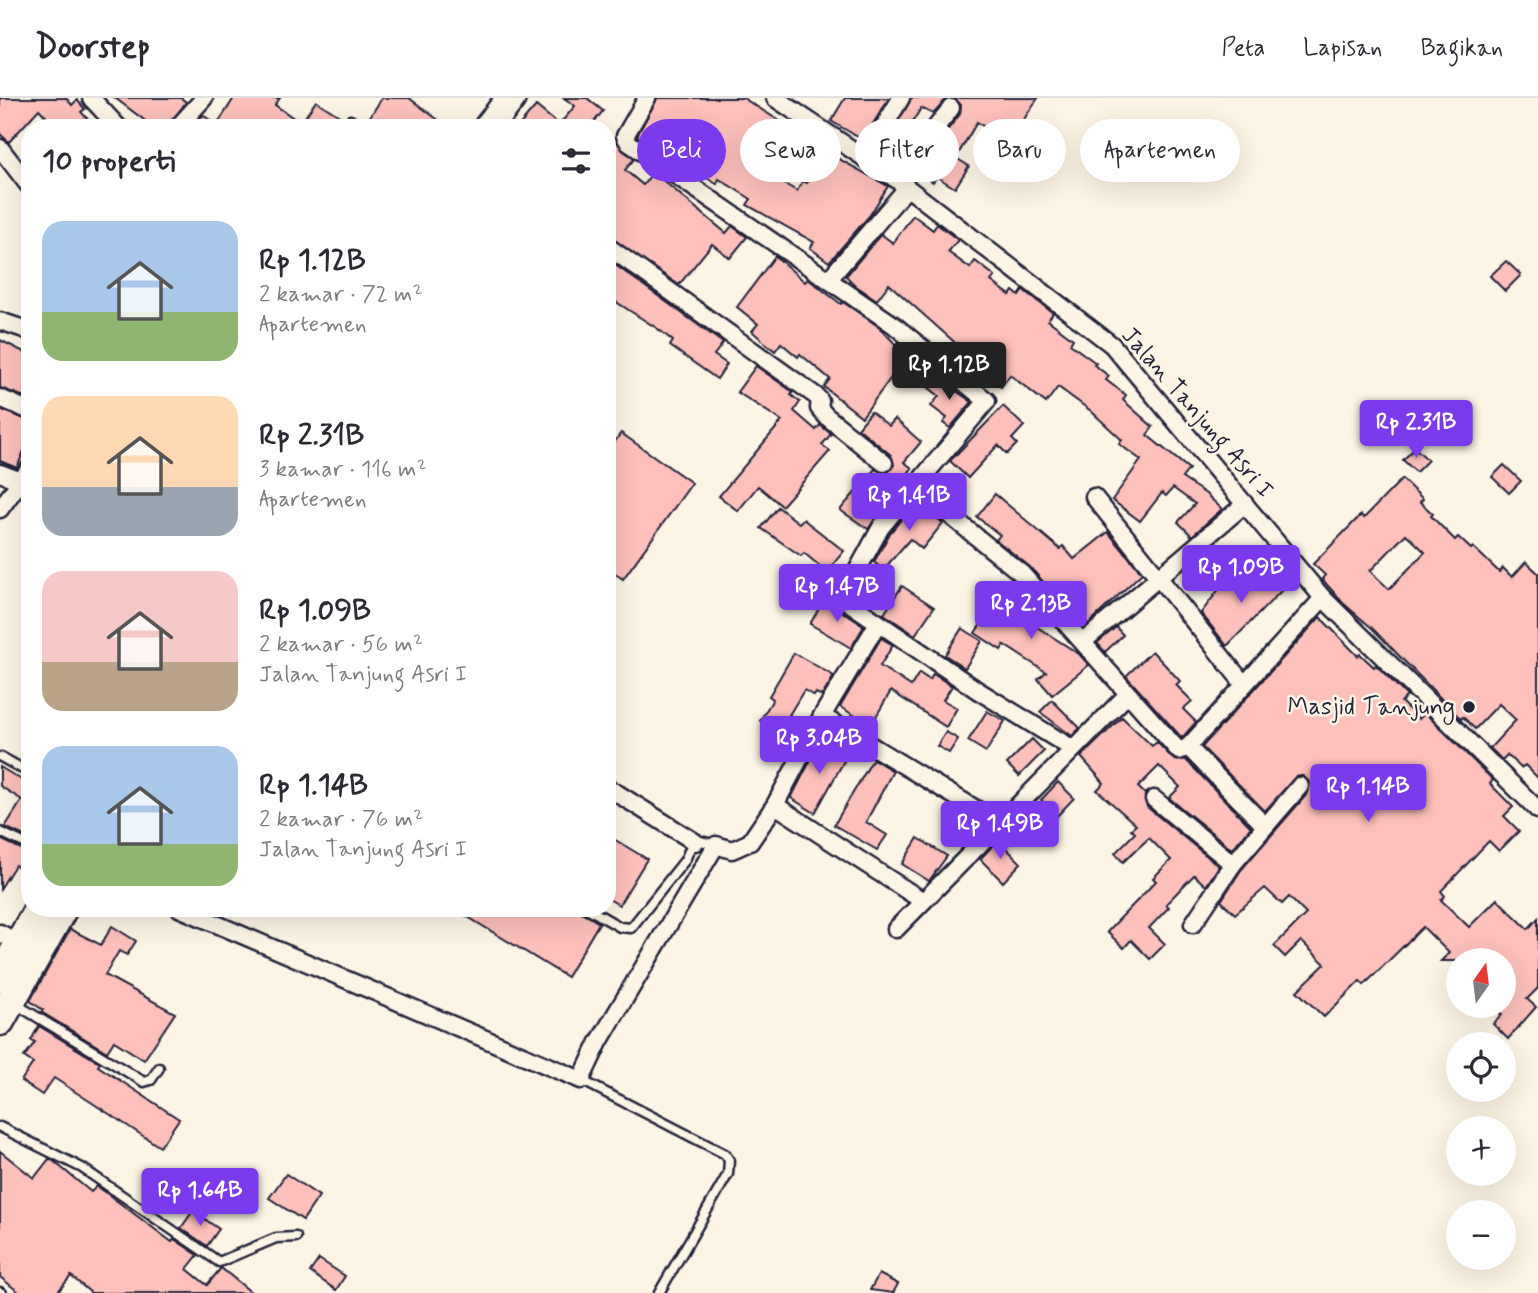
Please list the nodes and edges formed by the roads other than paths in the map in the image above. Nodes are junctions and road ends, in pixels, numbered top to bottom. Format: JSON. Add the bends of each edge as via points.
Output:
{"nodes":[{"id":1,"x":91,"y":98,"type":"edge"},
{"id":2,"x":204,"y":98,"type":"edge"},
{"id":3,"x":512,"y":98,"type":"edge"},
{"id":4,"x":647,"y":98,"type":"edge"},
{"id":5,"x":775,"y":98,"type":"edge"},
{"id":6,"x":901,"y":98,"type":"edge"},
{"id":7,"x":951,"y":108,"type":"dead end"},
{"id":8,"x":111,"y":119,"type":"edge"},
{"id":9,"x":185,"y":119,"type":"edge"},
{"id":10,"x":495,"y":119,"type":"edge"},
{"id":11,"x":504,"y":119,"type":"edge"},
{"id":12,"x":888,"y":119,"type":"edge"},
{"id":13,"x":0,"y":148,"type":"edge"},
{"id":14,"x":855,"y":152,"type":"edge"},
{"id":15,"x":21,"y":175,"type":"edge"},
{"id":16,"x":898,"y":182,"type":"edge"},
{"id":17,"x":901,"y":184,"type":"junction"},
{"id":18,"x":616,"y":252,"type":"edge"},
{"id":19,"x":829,"y":279,"type":"junction"},
{"id":20,"x":0,"y":321,"type":"edge"},
{"id":21,"x":21,"y":328,"type":"edge"},
{"id":22,"x":0,"y":398,"type":"edge"},
{"id":23,"x":21,"y":407,"type":"edge"},
{"id":24,"x":884,"y":463,"type":"dead end"},
{"id":25,"x":0,"y":473,"type":"edge"},
{"id":26,"x":21,"y":475,"type":"edge"},
{"id":27,"x":21,"y":480,"type":"edge"},
{"id":28,"x":914,"y":486,"type":"junction"},
{"id":29,"x":1094,"y":497,"type":"dead end"},
{"id":30,"x":1245,"y":504,"type":"junction"},
{"id":31,"x":0,"y":509,"type":"edge"},
{"id":32,"x":1158,"y":580,"type":"junction"},
{"id":33,"x":1323,"y":598,"type":"junction"},
{"id":34,"x":878,"y":623,"type":"junction"},
{"id":35,"x":1084,"y":641,"type":"junction"},
{"id":36,"x":1243,"y":683,"type":"junction"},
{"id":37,"x":1127,"y":695,"type":"junction"},
{"id":38,"x":822,"y":716,"type":"junction"},
{"id":39,"x":1188,"y":747,"type":"junction"},
{"id":40,"x":1073,"y":749,"type":"junction"},
{"id":41,"x":1,"y":757,"type":"edge"},
{"id":42,"x":21,"y":768,"type":"edge"},
{"id":43,"x":1300,"y":786,"type":"dead end"},
{"id":44,"x":616,"y":793,"type":"edge"},
{"id":45,"x":1154,"y":799,"type":"dead end"},
{"id":46,"x":775,"y":805,"type":"junction"},
{"id":47,"x":1538,"y":810,"type":"edge"},
{"id":48,"x":999,"y":823,"type":"junction"},
{"id":49,"x":1265,"y":826,"type":"junction"},
{"id":50,"x":0,"y":832,"type":"edge"},
{"id":51,"x":21,"y":842,"type":"edge"},
{"id":52,"x":695,"y":842,"type":"junction"},
{"id":53,"x":716,"y":845,"type":"junction"},
{"id":54,"x":1233,"y":864,"type":"junction"},
{"id":55,"x":923,"y":901,"type":"junction"},
{"id":56,"x":29,"y":917,"type":"edge"},
{"id":57,"x":57,"y":917,"type":"edge"},
{"id":58,"x":200,"y":917,"type":"edge"},
{"id":59,"x":603,"y":917,"type":"edge"},
{"id":60,"x":1193,"y":924,"type":"dead end"},
{"id":61,"x":896,"y":929,"type":"dead end"},
{"id":62,"x":11,"y":934,"type":"edge"},
{"id":63,"x":4,"y":1000,"type":"edge"},
{"id":64,"x":159,"y":1068,"type":"dead end"},
{"id":65,"x":581,"y":1080,"type":"junction"},
{"id":66,"x":0,"y":1127,"type":"edge"},
{"id":67,"x":296,"y":1237,"type":"dead end"},
{"id":68,"x":659,"y":1293,"type":"edge"}],
"edges":[{"from":1,"to":8,"type":"street"},
{"from":2,"to":9,"type":"street"},
{"from":3,"to":10,"type":"highway"},
{"from":3,"to":11,"type":"highway"},
{"from":4,"to":19,"type":"street","via":[[625,136],[629,143]]},
{"from":5,"to":14,"type":"street","name":"Jalan Tanjung Asri I"},
{"from":6,"to":12,"type":"street"},
{"from":7,"to":17,"type":"street"},
{"from":13,"to":15,"type":"street"},
{"from":16,"to":17,"type":"street","name":"Jalan Tanjung Asri I"},
{"from":17,"to":19,"type":"street"},
{"from":17,"to":30,"type":"street","name":"Jalan Tanjung Asri I","via":[[1112,345]]},
{"from":18,"to":24,"type":"street","via":[[816,396],[825,416]]},
{"from":19,"to":28,"type":"street","via":[[987,401]]},
{"from":20,"to":21,"type":"street"},
{"from":22,"to":23,"type":"street"},
{"from":25,"to":26,"type":"street"},
{"from":27,"to":31,"type":"street"},
{"from":28,"to":34,"type":"street","via":[[881,527],[846,591],[847,604]]},
{"from":28,"to":35,"type":"street","via":[[1022,574]]},
{"from":29,"to":32,"type":"street"},
{"from":30,"to":32,"type":"street"},
{"from":30,"to":33,"type":"street","name":"Jalan Tanjung Asri I"},
{"from":32,"to":35,"type":"street"},
{"from":32,"to":36,"type":"street"},
{"from":33,"to":36,"type":"street"},
{"from":33,"to":47,"type":"street","name":"Jalan Tanjung Asri I"},
{"from":34,"to":38,"type":"street"},
{"from":34,"to":40,"type":"street"},
{"from":35,"to":37,"type":"street"},
{"from":36,"to":39,"type":"street"},
{"from":37,"to":39,"type":"street","via":[[1175,749]]},
{"from":37,"to":40,"type":"street"},
{"from":38,"to":46,"type":"street"},
{"from":38,"to":48,"type":"street"},
{"from":39,"to":49,"type":"street"},
{"from":40,"to":48,"type":"street"},
{"from":41,"to":42,"type":"lane"},
{"from":43,"to":49,"type":"street"},
{"from":44,"to":52,"type":"street"},
{"from":45,"to":54,"type":"street"},
{"from":46,"to":53,"type":"street","via":[[750,842],[732,850]]},
{"from":46,"to":55,"type":"street"},
{"from":48,"to":55,"type":"street"},
{"from":49,"to":54,"type":"street"},
{"from":50,"to":51,"type":"lane"},
{"from":52,"to":53,"type":"lane"},
{"from":52,"to":59,"type":"lane","via":[[634,926],[620,927]]},
{"from":53,"to":65,"type":"street"},
{"from":54,"to":60,"type":"street"},
{"from":55,"to":61,"type":"street"},
{"from":56,"to":62,"type":"highway"},
{"from":57,"to":63,"type":"highway"},
{"from":58,"to":65,"type":"street"},
{"from":62,"to":63,"type":"highway"},
{"from":63,"to":64,"type":"lane","via":[[144,1082]]},
{"from":65,"to":68,"type":"lane","via":[[729,1160],[728,1174]]},
{"from":66,"to":67,"type":"lane","via":[[82,1168],[219,1262],[267,1241]]}]}
